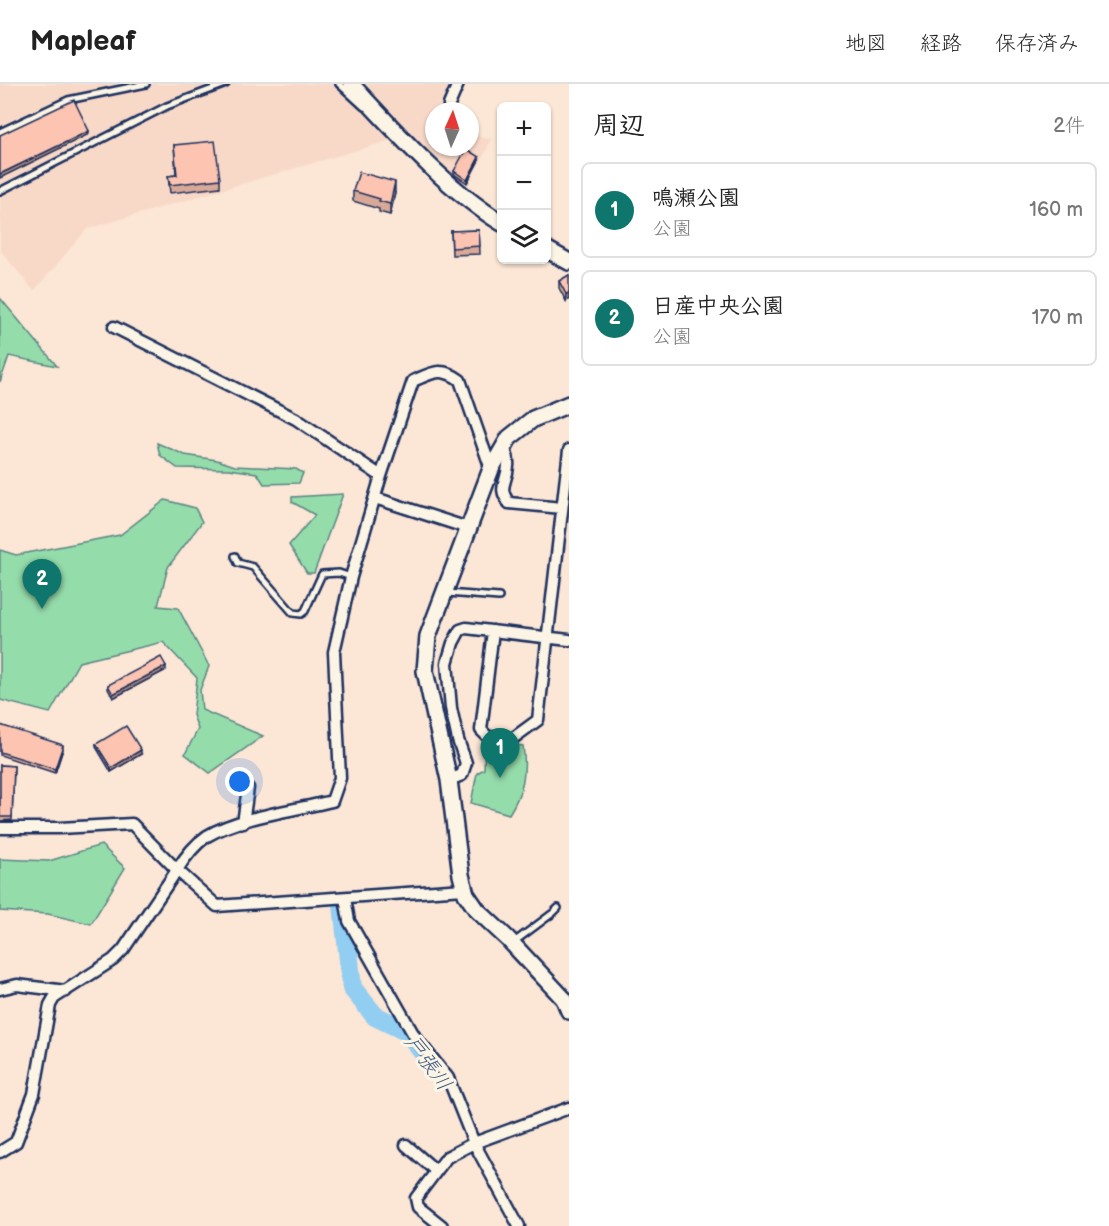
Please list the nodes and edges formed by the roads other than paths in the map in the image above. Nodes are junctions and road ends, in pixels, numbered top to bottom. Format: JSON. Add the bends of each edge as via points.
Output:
{"nodes":[{"id":1,"x":146,"y":84,"type":"edge"},
{"id":2,"x":226,"y":84,"type":"edge"},
{"id":3,"x":339,"y":84,"type":"edge"},
{"id":4,"x":351,"y":84,"type":"edge"},
{"id":5,"x":458,"y":84,"type":"edge"},
{"id":6,"x":450,"y":102,"type":"edge"},
{"id":7,"x":388,"y":123,"type":"junction"},
{"id":8,"x":0,"y":132,"type":"edge"},
{"id":9,"x":0,"y":191,"type":"edge"},
{"id":10,"x":497,"y":220,"type":"edge"},
{"id":11,"x":551,"y":252,"type":"edge"},
{"id":12,"x":569,"y":262,"type":"edge"},
{"id":13,"x":114,"y":327,"type":"dead end"},
{"id":14,"x":569,"y":404,"type":"edge"},
{"id":15,"x":504,"y":446,"type":"junction"},
{"id":16,"x":569,"y":450,"type":"edge"},
{"id":17,"x":491,"y":469,"type":"junction"},
{"id":18,"x":381,"y":476,"type":"junction"},
{"id":19,"x":375,"y":498,"type":"junction"},
{"id":20,"x":562,"y":508,"type":"junction"},
{"id":21,"x":468,"y":528,"type":"junction"},
{"id":22,"x":235,"y":556,"type":"dead end"},
{"id":23,"x":351,"y":577,"type":"junction"},
{"id":24,"x":444,"y":593,"type":"junction"},
{"id":25,"x":500,"y":597,"type":"dead end"},
{"id":26,"x":493,"y":631,"type":"junction"},
{"id":27,"x":548,"y":638,"type":"junction"},
{"id":28,"x":569,"y":640,"type":"edge"},
{"id":29,"x":449,"y":780,"type":"junction"},
{"id":30,"x":248,"y":788,"type":"dead end"},
{"id":31,"x":243,"y":823,"type":"junction"},
{"id":32,"x":0,"y":828,"type":"edge"},
{"id":33,"x":177,"y":870,"type":"junction"},
{"id":34,"x":464,"y":889,"type":"junction"},
{"id":35,"x":345,"y":898,"type":"junction"},
{"id":36,"x":558,"y":908,"type":"dead end"},
{"id":37,"x":512,"y":943,"type":"junction"},
{"id":38,"x":0,"y":989,"type":"edge"},
{"id":39,"x":66,"y":991,"type":"junction"},
{"id":40,"x":569,"y":1011,"type":"edge"},
{"id":41,"x":569,"y":1108,"type":"edge"},
{"id":42,"x":474,"y":1143,"type":"junction"},
{"id":43,"x":406,"y":1146,"type":"dead end"},
{"id":44,"x":0,"y":1152,"type":"edge"},
{"id":45,"x":436,"y":1171,"type":"junction"},
{"id":46,"x":442,"y":1226,"type":"edge"},
{"id":47,"x":519,"y":1226,"type":"edge"}],
"edges":[{"from":1,"to":8,"type":"lane","via":[[68,100]]},
{"from":2,"to":9,"type":"lane","via":[[167,106]]},
{"from":3,"to":7,"type":"lane"},
{"from":4,"to":7,"type":"street"},
{"from":5,"to":6,"type":"street"},
{"from":7,"to":10,"type":"street","via":[[470,201]]},
{"from":11,"to":12,"type":"street"},
{"from":13,"to":18,"type":"street","via":[[296,419]]},
{"from":14,"to":15,"type":"street","via":[[533,418]]},
{"from":15,"to":17,"type":"street"},
{"from":15,"to":20,"type":"street","via":[[508,468],[502,486],[509,503]]},
{"from":16,"to":20,"type":"street"},
{"from":17,"to":18,"type":"street","via":[[460,380],[437,371],[413,381]]},
{"from":17,"to":21,"type":"street"},
{"from":18,"to":19,"type":"street"},
{"from":19,"to":21,"type":"street"},
{"from":19,"to":23,"type":"street"},
{"from":20,"to":27,"type":"street"},
{"from":21,"to":24,"type":"street"},
{"from":22,"to":23,"type":"lane","via":[[238,563],[253,567],[293,613],[305,611],[322,574]]},
{"from":23,"to":31,"type":"street","via":[[334,652],[340,778],[332,801]]},
{"from":24,"to":25,"type":"lane"},
{"from":24,"to":29,"type":"street","via":[[428,636],[425,671]]},
{"from":26,"to":27,"type":"street"},
{"from":26,"to":27,"type":"street","via":[[481,730],[488,737],[512,739],[538,720]]},
{"from":26,"to":29,"type":"street","via":[[460,630],[447,663],[451,708],[466,764],[462,775]]},
{"from":27,"to":28,"type":"street"},
{"from":29,"to":34,"type":"street"},
{"from":30,"to":31,"type":"street"},
{"from":31,"to":33,"type":"street","via":[[206,837],[187,854]]},
{"from":32,"to":33,"type":"street","via":[[132,824]]},
{"from":33,"to":35,"type":"street","via":[[217,906]]},
{"from":33,"to":39,"type":"street","via":[[123,950]]},
{"from":34,"to":35,"type":"street"},
{"from":34,"to":37,"type":"street","via":[[477,910]]},
{"from":35,"to":42,"type":"street","via":[[348,921],[415,1037],[448,1078]]},
{"from":36,"to":37,"type":"lane"},
{"from":37,"to":40,"type":"street","via":[[564,999]]},
{"from":38,"to":39,"type":"street","via":[[17,985]]},
{"from":39,"to":44,"type":"street","via":[[50,1005],[34,1094],[16,1142]]},
{"from":41,"to":42,"type":"street"},
{"from":42,"to":45,"type":"street","via":[[447,1157]]},
{"from":42,"to":47,"type":"street"},
{"from":43,"to":45,"type":"street"},
{"from":45,"to":46,"type":"street","via":[[416,1198],[418,1207]]}]}
